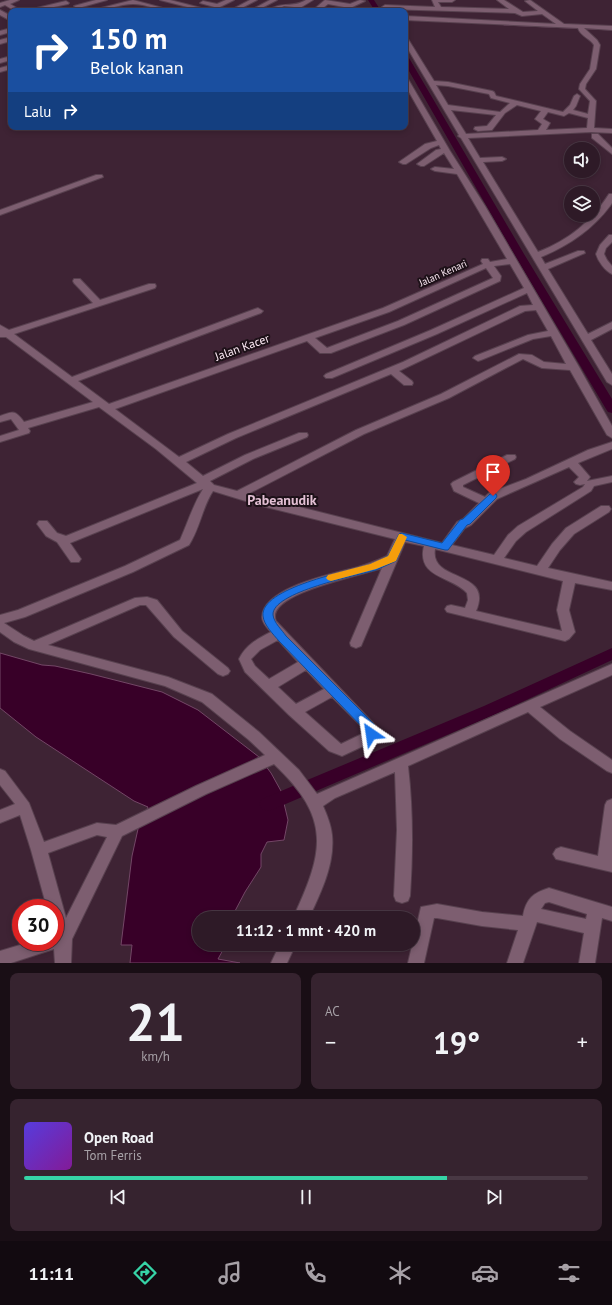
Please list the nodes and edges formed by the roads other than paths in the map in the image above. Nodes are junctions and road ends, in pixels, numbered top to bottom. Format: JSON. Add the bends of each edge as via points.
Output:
{"nodes":[{"id":1,"x":16,"y":0,"type":"edge"},
{"id":2,"x":58,"y":0,"type":"edge"},
{"id":3,"x":83,"y":0,"type":"edge"},
{"id":4,"x":104,"y":0,"type":"edge"},
{"id":5,"x":163,"y":0,"type":"edge"},
{"id":6,"x":191,"y":0,"type":"edge"},
{"id":7,"x":231,"y":0,"type":"edge"},
{"id":8,"x":254,"y":0,"type":"edge"},
{"id":9,"x":362,"y":0,"type":"edge"},
{"id":10,"x":452,"y":0,"type":"edge"},
{"id":11,"x":173,"y":1,"type":"edge"},
{"id":12,"x":206,"y":1,"type":"edge"},
{"id":13,"x":272,"y":1,"type":"edge"},
{"id":14,"x":308,"y":1,"type":"edge"},
{"id":15,"x":328,"y":1,"type":"edge"},
{"id":16,"x":434,"y":1,"type":"junction"},
{"id":17,"x":526,"y":1,"type":"edge"},
{"id":18,"x":38,"y":2,"type":"dead end"},
{"id":19,"x":502,"y":2,"type":"edge"},
{"id":20,"x":66,"y":3,"type":"junction"},
{"id":21,"x":92,"y":3,"type":"junction"},
{"id":22,"x":299,"y":3,"type":"edge"},
{"id":23,"x":2,"y":4,"type":"edge"},
{"id":24,"x":283,"y":4,"type":"junction"},
{"id":25,"x":49,"y":6,"type":"junction"},
{"id":26,"x":77,"y":6,"type":"junction"},
{"id":27,"x":218,"y":6,"type":"junction"},
{"id":28,"x":350,"y":6,"type":"junction"},
{"id":29,"x":536,"y":7,"type":"junction"},
{"id":30,"x":40,"y":8,"type":"edge"},
{"id":31,"x":70,"y":8,"type":"edge"},
{"id":32,"x":81,"y":8,"type":"edge"},
{"id":33,"x":106,"y":8,"type":"edge"},
{"id":34,"x":158,"y":8,"type":"joint"},
{"id":35,"x":198,"y":8,"type":"edge"},
{"id":36,"x":214,"y":8,"type":"edge"},
{"id":37,"x":238,"y":8,"type":"edge"},
{"id":38,"x":258,"y":8,"type":"edge"},
{"id":39,"x":276,"y":8,"type":"edge"},
{"id":40,"x":319,"y":8,"type":"edge"},
{"id":41,"x":347,"y":8,"type":"edge"},
{"id":42,"x":366,"y":8,"type":"dead end"},
{"id":43,"x":408,"y":8,"type":"edge"},
{"id":44,"x":418,"y":8,"type":"junction"},
{"id":45,"x":439,"y":9,"type":"junction"},
{"id":46,"x":514,"y":10,"type":"junction"},
{"id":47,"x":0,"y":12,"type":"edge"},
{"id":48,"x":542,"y":12,"type":"junction"},
{"id":49,"x":408,"y":18,"type":"edge"},
{"id":50,"x":8,"y":20,"type":"edge"},
{"id":51,"x":563,"y":25,"type":"junction"},
{"id":52,"x":581,"y":28,"type":"junction"},
{"id":53,"x":612,"y":28,"type":"edge"},
{"id":54,"x":408,"y":44,"type":"edge"},
{"id":55,"x":431,"y":82,"type":"junction"},
{"id":56,"x":408,"y":85,"type":"edge"},
{"id":57,"x":576,"y":96,"type":"dead end"},
{"id":58,"x":513,"y":100,"type":"junction"},
{"id":59,"x":446,"y":107,"type":"junction"},
{"id":60,"x":545,"y":110,"type":"junction"},
{"id":61,"x":569,"y":111,"type":"junction"},
{"id":62,"x":502,"y":114,"type":"junction"},
{"id":63,"x":591,"y":117,"type":"junction"},
{"id":64,"x":541,"y":132,"type":"junction"},
{"id":65,"x":612,"y":132,"type":"edge"},
{"id":66,"x":593,"y":133,"type":"junction"},
{"id":67,"x":463,"y":136,"type":"junction"},
{"id":68,"x":612,"y":137,"type":"edge"},
{"id":69,"x":441,"y":142,"type":"junction"},
{"id":70,"x":446,"y":151,"type":"junction"},
{"id":71,"x":612,"y":152,"type":"edge"},
{"id":72,"x":502,"y":159,"type":"dead end"},
{"id":73,"x":477,"y":160,"type":"junction"},
{"id":74,"x":403,"y":162,"type":"dead end"},
{"id":75,"x":421,"y":164,"type":"dead end"},
{"id":76,"x":436,"y":169,"type":"dead end"},
{"id":77,"x":460,"y":172,"type":"junction"},
{"id":78,"x":99,"y":177,"type":"dead end"},
{"id":79,"x":611,"y":201,"type":"edge"},
{"id":80,"x":0,"y":213,"type":"edge"},
{"id":81,"x":612,"y":237,"type":"edge"},
{"id":82,"x":581,"y":253,"type":"dead end"},
{"id":83,"x":535,"y":256,"type":"junction"},
{"id":84,"x":512,"y":261,"type":"junction"},
{"id":85,"x":488,"y":265,"type":"junction"},
{"id":86,"x":543,"y":268,"type":"junction"},
{"id":87,"x":612,"y":271,"type":"edge"},
{"id":88,"x":77,"y":281,"type":"dead end"},
{"id":89,"x":152,"y":286,"type":"dead end"},
{"id":90,"x":529,"y":289,"type":"junction"},
{"id":91,"x":99,"y":304,"type":"junction"},
{"id":92,"x":539,"y":307,"type":"junction"},
{"id":93,"x":386,"y":310,"type":"junction"},
{"id":94,"x":258,"y":311,"type":"dead end"},
{"id":95,"x":404,"y":321,"type":"junction"},
{"id":96,"x":612,"y":325,"type":"edge"},
{"id":97,"x":554,"y":332,"type":"junction"},
{"id":98,"x":2,"y":333,"type":"edge"},
{"id":99,"x":308,"y":337,"type":"junction"},
{"id":100,"x":585,"y":339,"type":"junction"},
{"id":101,"x":478,"y":358,"type":"dead end"},
{"id":102,"x":574,"y":367,"type":"junction"},
{"id":103,"x":392,"y":370,"type":"junction"},
{"id":104,"x":329,"y":376,"type":"dead end"},
{"id":105,"x":70,"y":381,"type":"junction"},
{"id":106,"x":612,"y":382,"type":"edge"},
{"id":107,"x":408,"y":383,"type":"dead end"},
{"id":108,"x":104,"y":406,"type":"junction"},
{"id":109,"x":0,"y":419,"type":"edge"},
{"id":110,"x":22,"y":426,"type":"junction"},
{"id":111,"x":303,"y":435,"type":"dead end"},
{"id":112,"x":612,"y":435,"type":"edge"},
{"id":113,"x":0,"y":439,"type":"edge"},
{"id":114,"x":612,"y":445,"type":"edge"},
{"id":115,"x":511,"y":457,"type":"dead end"},
{"id":116,"x":178,"y":462,"type":"junction"},
{"id":117,"x":571,"y":462,"type":"junction"},
{"id":118,"x":612,"y":479,"type":"edge"},
{"id":119,"x":580,"y":482,"type":"dead end"},
{"id":120,"x":205,"y":484,"type":"junction"},
{"id":121,"x":238,"y":495,"type":"junction"},
{"id":122,"x":486,"y":502,"type":"junction"},
{"id":123,"x":604,"y":509,"type":"dead end"},
{"id":124,"x":43,"y":524,"type":"dead end"},
{"id":125,"x":402,"y":536,"type":"junction"},
{"id":126,"x":62,"y":540,"type":"junction"},
{"id":127,"x":430,"y":544,"type":"junction"},
{"id":128,"x":445,"y":547,"type":"junction"},
{"id":129,"x":75,"y":558,"type":"dead end"},
{"id":130,"x":392,"y":559,"type":"junction"},
{"id":131,"x":497,"y":560,"type":"junction"},
{"id":132,"x":540,"y":571,"type":"junction"},
{"id":133,"x":570,"y":578,"type":"junction"},
{"id":134,"x":612,"y":586,"type":"edge"},
{"id":135,"x":450,"y":609,"type":"dead end"},
{"id":136,"x":469,"y":613,"type":"junction"},
{"id":137,"x":0,"y":619,"type":"edge"},
{"id":138,"x":0,"y":626,"type":"edge"},
{"id":139,"x":280,"y":634,"type":"junction"},
{"id":140,"x":356,"y":643,"type":"dead end"},
{"id":141,"x":34,"y":646,"type":"junction"},
{"id":142,"x":307,"y":663,"type":"junction"},
{"id":143,"x":612,"y":669,"type":"edge"},
{"id":144,"x":223,"y":671,"type":"dead end"},
{"id":145,"x":268,"y":686,"type":"junction"},
{"id":146,"x":333,"y":690,"type":"junction"},
{"id":147,"x":530,"y":706,"type":"junction"},
{"id":148,"x":294,"y":711,"type":"junction"},
{"id":149,"x":276,"y":756,"type":"junction"},
{"id":150,"x":401,"y":764,"type":"junction"},
{"id":151,"x":612,"y":767,"type":"edge"},
{"id":152,"x":0,"y":775,"type":"edge"},
{"id":153,"x":313,"y":800,"type":"junction"},
{"id":154,"x":612,"y":805,"type":"edge"},
{"id":155,"x":24,"y":807,"type":"junction"},
{"id":156,"x":0,"y":817,"type":"edge"},
{"id":157,"x":117,"y":832,"type":"junction"},
{"id":158,"x":39,"y":850,"type":"junction"},
{"id":159,"x":561,"y":854,"type":"dead end"},
{"id":160,"x":609,"y":866,"type":"edge"},
{"id":161,"x":402,"y":896,"type":"dead end"},
{"id":162,"x":49,"y":899,"type":"edge"},
{"id":163,"x":596,"y":909,"type":"junction"},
{"id":164,"x":304,"y":911,"type":"edge"},
{"id":165,"x":612,"y":914,"type":"edge"},
{"id":166,"x":530,"y":919,"type":"junction"},
{"id":167,"x":592,"y":928,"type":"junction"},
{"id":168,"x":64,"y":930,"type":"edge"},
{"id":169,"x":26,"y":951,"type":"edge"},
{"id":170,"x":60,"y":951,"type":"edge"},
{"id":171,"x":285,"y":951,"type":"edge"},
{"id":172,"x":0,"y":959,"type":"edge"},
{"id":173,"x":63,"y":963,"type":"edge"},
{"id":174,"x":279,"y":963,"type":"edge"},
{"id":175,"x":416,"y":963,"type":"edge"},
{"id":176,"x":515,"y":963,"type":"edge"},
{"id":177,"x":587,"y":963,"type":"edge"}],
"edges":[{"from":1,"to":23,"type":"street"},
{"from":2,"to":20,"type":"street"},
{"from":3,"to":21,"type":"street"},
{"from":4,"to":21,"type":"street"},
{"from":5,"to":11,"type":"street"},
{"from":6,"to":12,"type":"street"},
{"from":7,"to":27,"type":"street"},
{"from":8,"to":37,"type":"street"},
{"from":9,"to":28,"type":"street"},
{"from":9,"to":42,"type":"street"},
{"from":10,"to":16,"type":"street"},
{"from":11,"to":34,"type":"street"},
{"from":11,"to":35,"type":"street"},
{"from":12,"to":27,"type":"street"},
{"from":13,"to":24,"type":"street"},
{"from":13,"to":38,"type":"street"},
{"from":14,"to":22,"type":"street"},
{"from":15,"to":28,"type":"street"},
{"from":15,"to":40,"type":"street"},
{"from":16,"to":44,"type":"street","via":[[413,2]]},
{"from":16,"to":45,"type":"street"},
{"from":17,"to":19,"type":"street"},
{"from":17,"to":29,"type":"street"},
{"from":18,"to":25,"type":"street"},
{"from":19,"to":46,"type":"street"},
{"from":20,"to":25,"type":"street"},
{"from":20,"to":26,"type":"street"},
{"from":21,"to":26,"type":"street"},
{"from":22,"to":24,"type":"street"},
{"from":24,"to":39,"type":"street"},
{"from":25,"to":30,"type":"street"},
{"from":26,"to":31,"type":"street"},
{"from":26,"to":32,"type":"street"},
{"from":27,"to":36,"type":"street"},
{"from":28,"to":41,"type":"street"},
{"from":29,"to":46,"type":"street"},
{"from":29,"to":48,"type":"street"},
{"from":33,"to":34,"type":"street","via":[[133,2]]},
{"from":43,"to":44,"type":"street"},
{"from":44,"to":45,"type":"street"},
{"from":45,"to":46,"type":"street"},
{"from":46,"to":48,"type":"street","via":[[522,14]]},
{"from":47,"to":50,"type":"street"},
{"from":48,"to":51,"type":"street"},
{"from":49,"to":51,"type":"street"},
{"from":51,"to":52,"type":"street"},
{"from":52,"to":53,"type":"street"},
{"from":52,"to":63,"type":"street","via":[[596,41],[597,45],[592,71],[582,86],[593,101]]},
{"from":54,"to":55,"type":"street"},
{"from":55,"to":58,"type":"street"},
{"from":55,"to":59,"type":"street"},
{"from":56,"to":69,"type":"street"},
{"from":57,"to":61,"type":"street"},
{"from":58,"to":60,"type":"street"},
{"from":58,"to":62,"type":"street"},
{"from":59,"to":62,"type":"street"},
{"from":59,"to":67,"type":"street"},
{"from":60,"to":61,"type":"street","via":[[564,114]]},
{"from":60,"to":64,"type":"street","via":[[540,115],[543,116],[538,119],[546,123]]},
{"from":61,"to":63,"type":"street"},
{"from":62,"to":67,"type":"street","via":[[489,129]]},
{"from":63,"to":66,"type":"street","via":[[589,123]]},
{"from":64,"to":66,"type":"street"},
{"from":64,"to":67,"type":"street"},
{"from":65,"to":66,"type":"street"},
{"from":66,"to":67,"type":"street"},
{"from":66,"to":68,"type":"street"},
{"from":66,"to":71,"type":"street"},
{"from":67,"to":73,"type":"street"},
{"from":69,"to":70,"type":"street"},
{"from":69,"to":74,"type":"street","via":[[428,146]]},
{"from":70,"to":75,"type":"street","via":[[439,152]]},
{"from":70,"to":77,"type":"street"},
{"from":72,"to":73,"type":"street"},
{"from":73,"to":83,"type":"street"},
{"from":76,"to":77,"type":"street"},
{"from":77,"to":84,"type":"street"},
{"from":78,"to":80,"type":"street"},
{"from":79,"to":83,"type":"street","via":[[574,237]]},
{"from":81,"to":87,"type":"street","via":[[599,252],[602,260]]},
{"from":82,"to":86,"type":"street"},
{"from":83,"to":86,"type":"street"},
{"from":84,"to":85,"type":"street"},
{"from":84,"to":90,"type":"street"},
{"from":85,"to":93,"type":"street","name":"Jalan Kenari","via":[[484,260],[480,261],[440,287]]},
{"from":85,"to":95,"type":"street","via":[[497,279]]},
{"from":86,"to":100,"type":"street"},
{"from":88,"to":91,"type":"street"},
{"from":89,"to":91,"type":"street"},
{"from":90,"to":92,"type":"street"},
{"from":90,"to":104,"type":"street"},
{"from":91,"to":98,"type":"street"},
{"from":92,"to":97,"type":"street"},
{"from":92,"to":103,"type":"street","via":[[523,308]]},
{"from":93,"to":95,"type":"street"},
{"from":93,"to":99,"type":"street","name":"Jalan Kacer"},
{"from":94,"to":105,"type":"street"},
{"from":95,"to":99,"type":"street","via":[[328,351],[323,351]]},
{"from":96,"to":100,"type":"street"},
{"from":97,"to":101,"type":"street","via":[[531,337]]},
{"from":97,"to":102,"type":"street"},
{"from":98,"to":105,"type":"street"},
{"from":99,"to":108,"type":"street","name":"Jalan Kacer"},
{"from":100,"to":106,"type":"street"},
{"from":102,"to":112,"type":"street"},
{"from":102,"to":121,"type":"street","via":[[542,365],[522,356],[445,396],[360,432]]},
{"from":103,"to":107,"type":"street"},
{"from":103,"to":116,"type":"street","via":[[232,436]]},
{"from":105,"to":108,"type":"street"},
{"from":108,"to":110,"type":"street","name":"Jalan Kacer"},
{"from":108,"to":116,"type":"street"},
{"from":109,"to":110,"type":"street","via":[[13,416]]},
{"from":110,"to":113,"type":"street","via":[[24,432]]},
{"from":111,"to":120,"type":"street","via":[[249,457]]},
{"from":114,"to":117,"type":"street"},
{"from":115,"to":122,"type":"street","via":[[457,484],[462,492]]},
{"from":116,"to":120,"type":"street"},
{"from":117,"to":119,"type":"street","via":[[585,477]]},
{"from":117,"to":122,"type":"street","via":[[493,496]]},
{"from":118,"to":131,"type":"street","via":[[592,482],[587,489],[522,529],[512,538]]},
{"from":120,"to":121,"type":"street"},
{"from":120,"to":126,"type":"street"},
{"from":120,"to":137,"type":"street","via":[[185,542],[129,569],[21,614]]},
{"from":121,"to":125,"type":"street"},
{"from":122,"to":128,"type":"street","via":[[461,525]]},
{"from":123,"to":132,"type":"street","via":[[570,531]]},
{"from":124,"to":126,"type":"street","via":[[54,536]]},
{"from":125,"to":127,"type":"street"},
{"from":125,"to":130,"type":"street"},
{"from":126,"to":129,"type":"street"},
{"from":127,"to":128,"type":"street"},
{"from":127,"to":136,"type":"street","via":[[428,556],[436,569],[466,584],[474,592]]},
{"from":128,"to":131,"type":"street"},
{"from":130,"to":139,"type":"street","via":[[285,594],[270,608],[268,615]]},
{"from":130,"to":140,"type":"street"},
{"from":131,"to":132,"type":"street"},
{"from":132,"to":133,"type":"street"},
{"from":133,"to":134,"type":"street"},
{"from":133,"to":136,"type":"street","via":[[563,610],[569,632],[565,636]]},
{"from":135,"to":136,"type":"street"},
{"from":138,"to":141,"type":"street"},
{"from":139,"to":142,"type":"street"},
{"from":139,"to":145,"type":"street","via":[[255,647],[245,659],[250,669]]},
{"from":141,"to":144,"type":"street","via":[[120,608],[138,601],[147,601],[153,603],[178,634]]},
{"from":141,"to":149,"type":"street","via":[[168,682],[207,698]]},
{"from":142,"to":145,"type":"street"},
{"from":142,"to":146,"type":"street"},
{"from":143,"to":147,"type":"street"},
{"from":145,"to":148,"type":"street"},
{"from":146,"to":148,"type":"street"},
{"from":146,"to":148,"type":"street","via":[[370,727],[369,737],[342,750],[338,749]]},
{"from":147,"to":150,"type":"street"},
{"from":147,"to":151,"type":"street","via":[[565,735]]},
{"from":149,"to":153,"type":"street","via":[[294,774]]},
{"from":149,"to":157,"type":"street","via":[[206,787]]},
{"from":150,"to":153,"type":"street"},
{"from":150,"to":161,"type":"street","via":[[406,829]]},
{"from":152,"to":155,"type":"street"},
{"from":153,"to":164,"type":"street","via":[[323,825],[323,864]]},
{"from":154,"to":160,"type":"street"},
{"from":155,"to":156,"type":"street"},
{"from":155,"to":158,"type":"street"},
{"from":157,"to":158,"type":"street","via":[[97,829]]},
{"from":157,"to":168,"type":"street"},
{"from":158,"to":162,"type":"street"},
{"from":159,"to":160,"type":"street"},
{"from":163,"to":165,"type":"street"},
{"from":163,"to":166,"type":"street","via":[[549,895],[540,898]]},
{"from":163,"to":167,"type":"street"},
{"from":166,"to":167,"type":"street"},
{"from":166,"to":175,"type":"street","via":[[482,919],[437,911],[427,912]]},
{"from":166,"to":176,"type":"street"},
{"from":167,"to":177,"type":"street"},
{"from":169,"to":172,"type":"street"},
{"from":170,"to":173,"type":"street"},
{"from":171,"to":174,"type":"street"}]}
